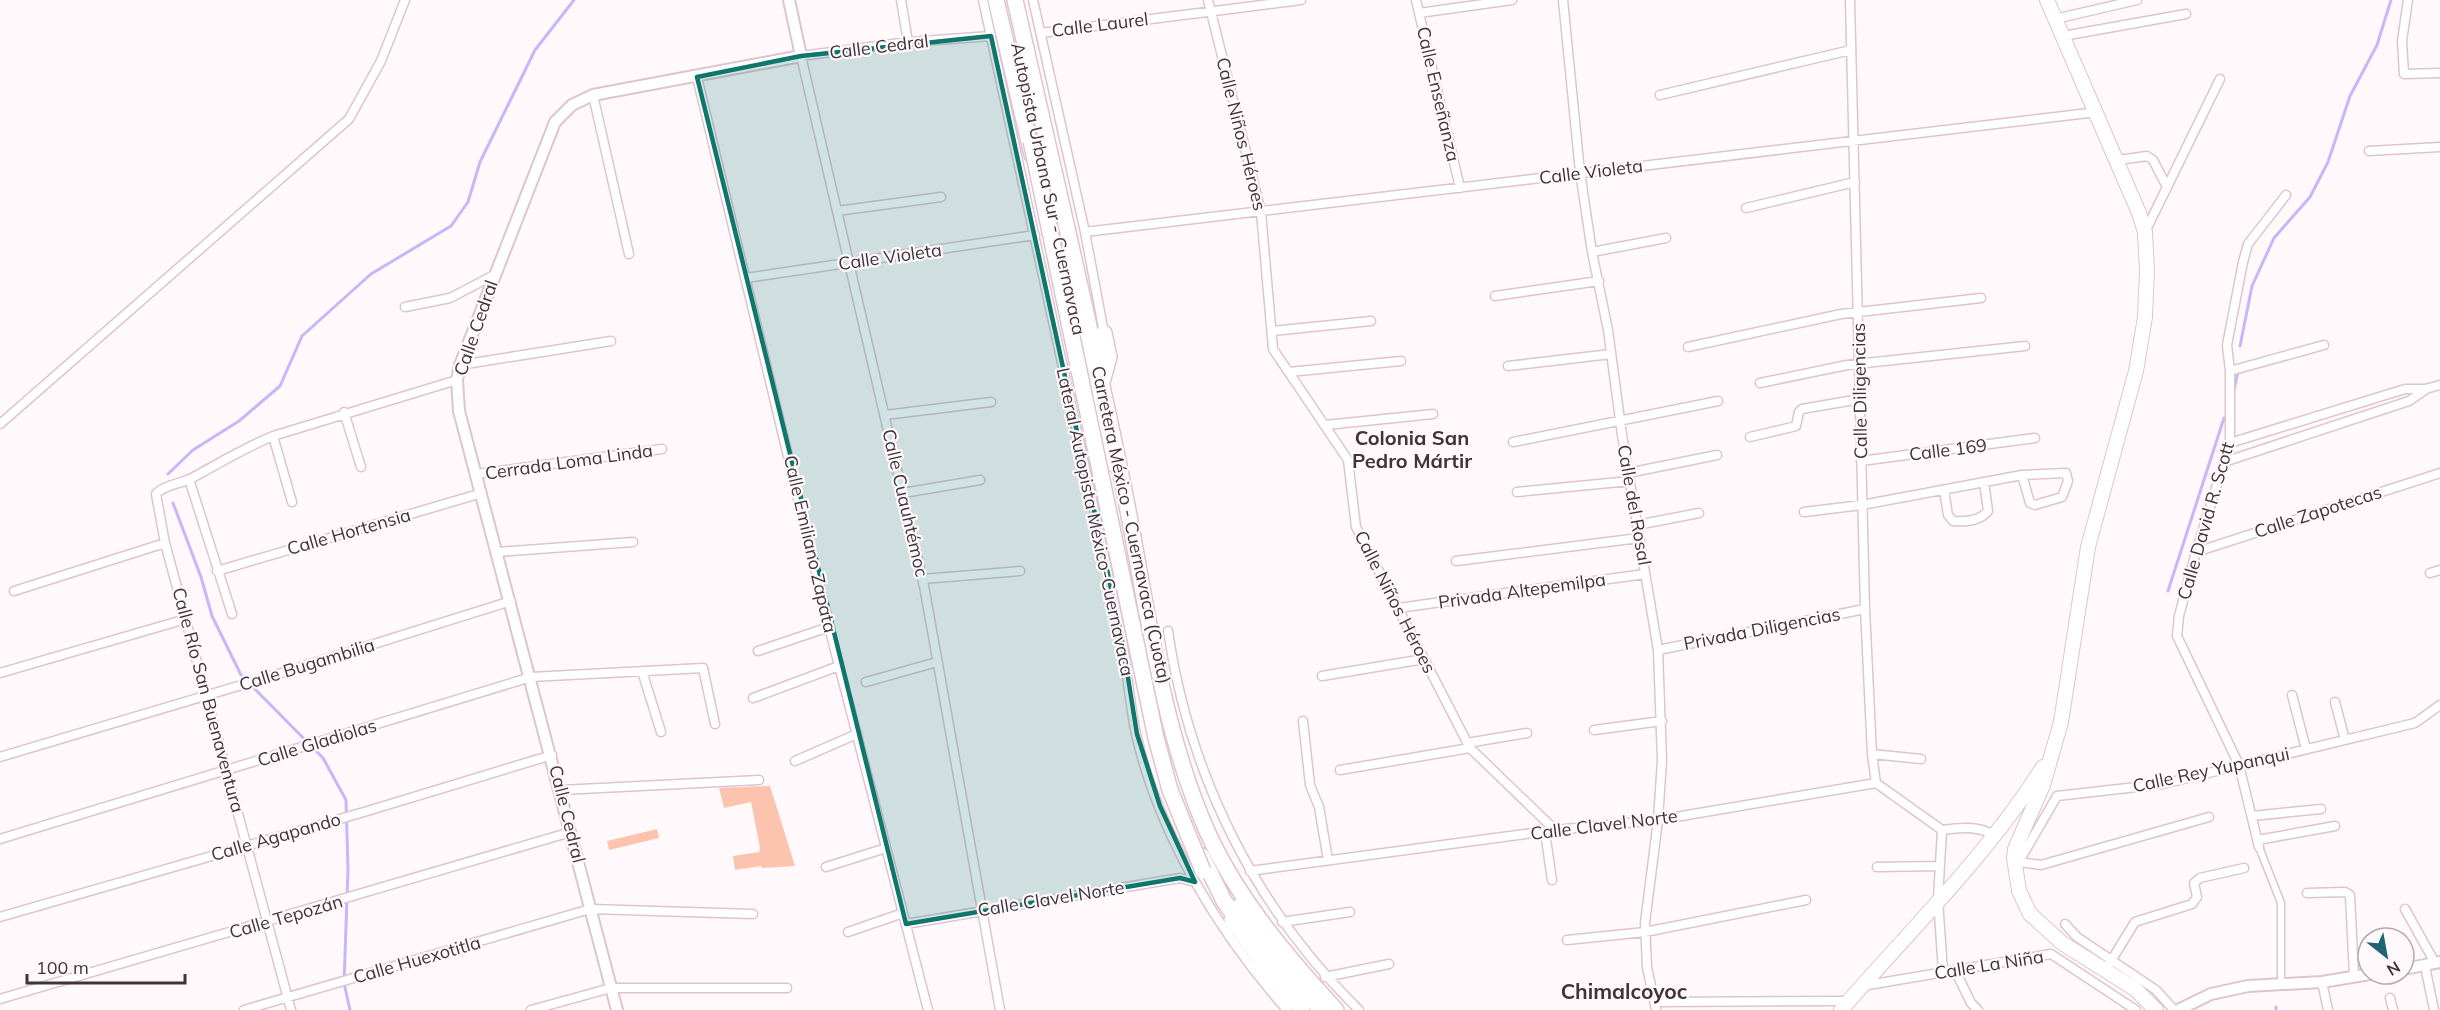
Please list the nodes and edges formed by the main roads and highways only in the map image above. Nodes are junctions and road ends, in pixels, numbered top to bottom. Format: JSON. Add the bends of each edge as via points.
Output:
{"nodes":[{"id":1,"x":997,"y":0,"type":"edge"},
{"id":2,"x":1006,"y":0,"type":"edge"},
{"id":3,"x":1015,"y":0,"type":"edge"},
{"id":4,"x":2047,"y":0,"type":"edge"},
{"id":5,"x":1104,"y":333,"type":"road end"},
{"id":6,"x":1102,"y":382,"type":"junction"},
{"id":7,"x":2049,"y":757,"type":"junction"},
{"id":8,"x":1995,"y":835,"type":"junction"},
{"id":9,"x":2016,"y":863,"type":"junction"},
{"id":10,"x":1845,"y":1006,"type":"edge"},
{"id":11,"x":1302,"y":1010,"type":"edge"},
{"id":12,"x":1310,"y":1010,"type":"edge"},
{"id":13,"x":1321,"y":1010,"type":"edge"},
{"id":14,"x":1336,"y":1010,"type":"edge"},
{"id":15,"x":2156,"y":1010,"type":"edge"}],
"edges":[{"from":1,"to":11,"type":"highway","name":"Autopista Urbana Sur - Cuernavaca","bridge":true,"via":[[1029,130],[1128,611],[1170,790],[1190,845],[1218,900],[1254,953]]},
{"from":1,"to":12,"type":"highway","name":"Carretera México - Cuernavaca (Cuota)","via":[[1106,471],[1128,633],[1165,763],[1177,801],[1224,901]]},
{"from":2,"to":13,"type":"highway","name":"Autopista Urbana Sur - Cuernavaca","via":[[1172,751],[1189,804],[1226,883],[1275,958]]},
{"from":3,"to":6,"type":"highway","name":"Carretera México - Cuernavaca (Cuota)"},
{"from":4,"to":7,"type":"main road","via":[[2118,160],[2145,232],[2147,287],[2141,342],[2088,547],[2061,722]]},
{"from":5,"to":6,"type":"highway","via":[[1109,357]]},
{"from":6,"to":14,"type":"highway","name":"Carretera México - Cuernavaca (Cuota)","via":[[1173,728],[1196,801],[1208,833],[1239,890],[1296,966]]},
{"from":7,"to":8,"type":"main road"},
{"from":7,"to":9,"type":"main road","via":[[2043,785],[2015,849]]},
{"from":8,"to":9,"type":"main road"},
{"from":8,"to":10,"type":"main road"},
{"from":9,"to":15,"type":"main road","via":[[2019,891],[2030,914],[2062,943],[2109,964]]}]}
